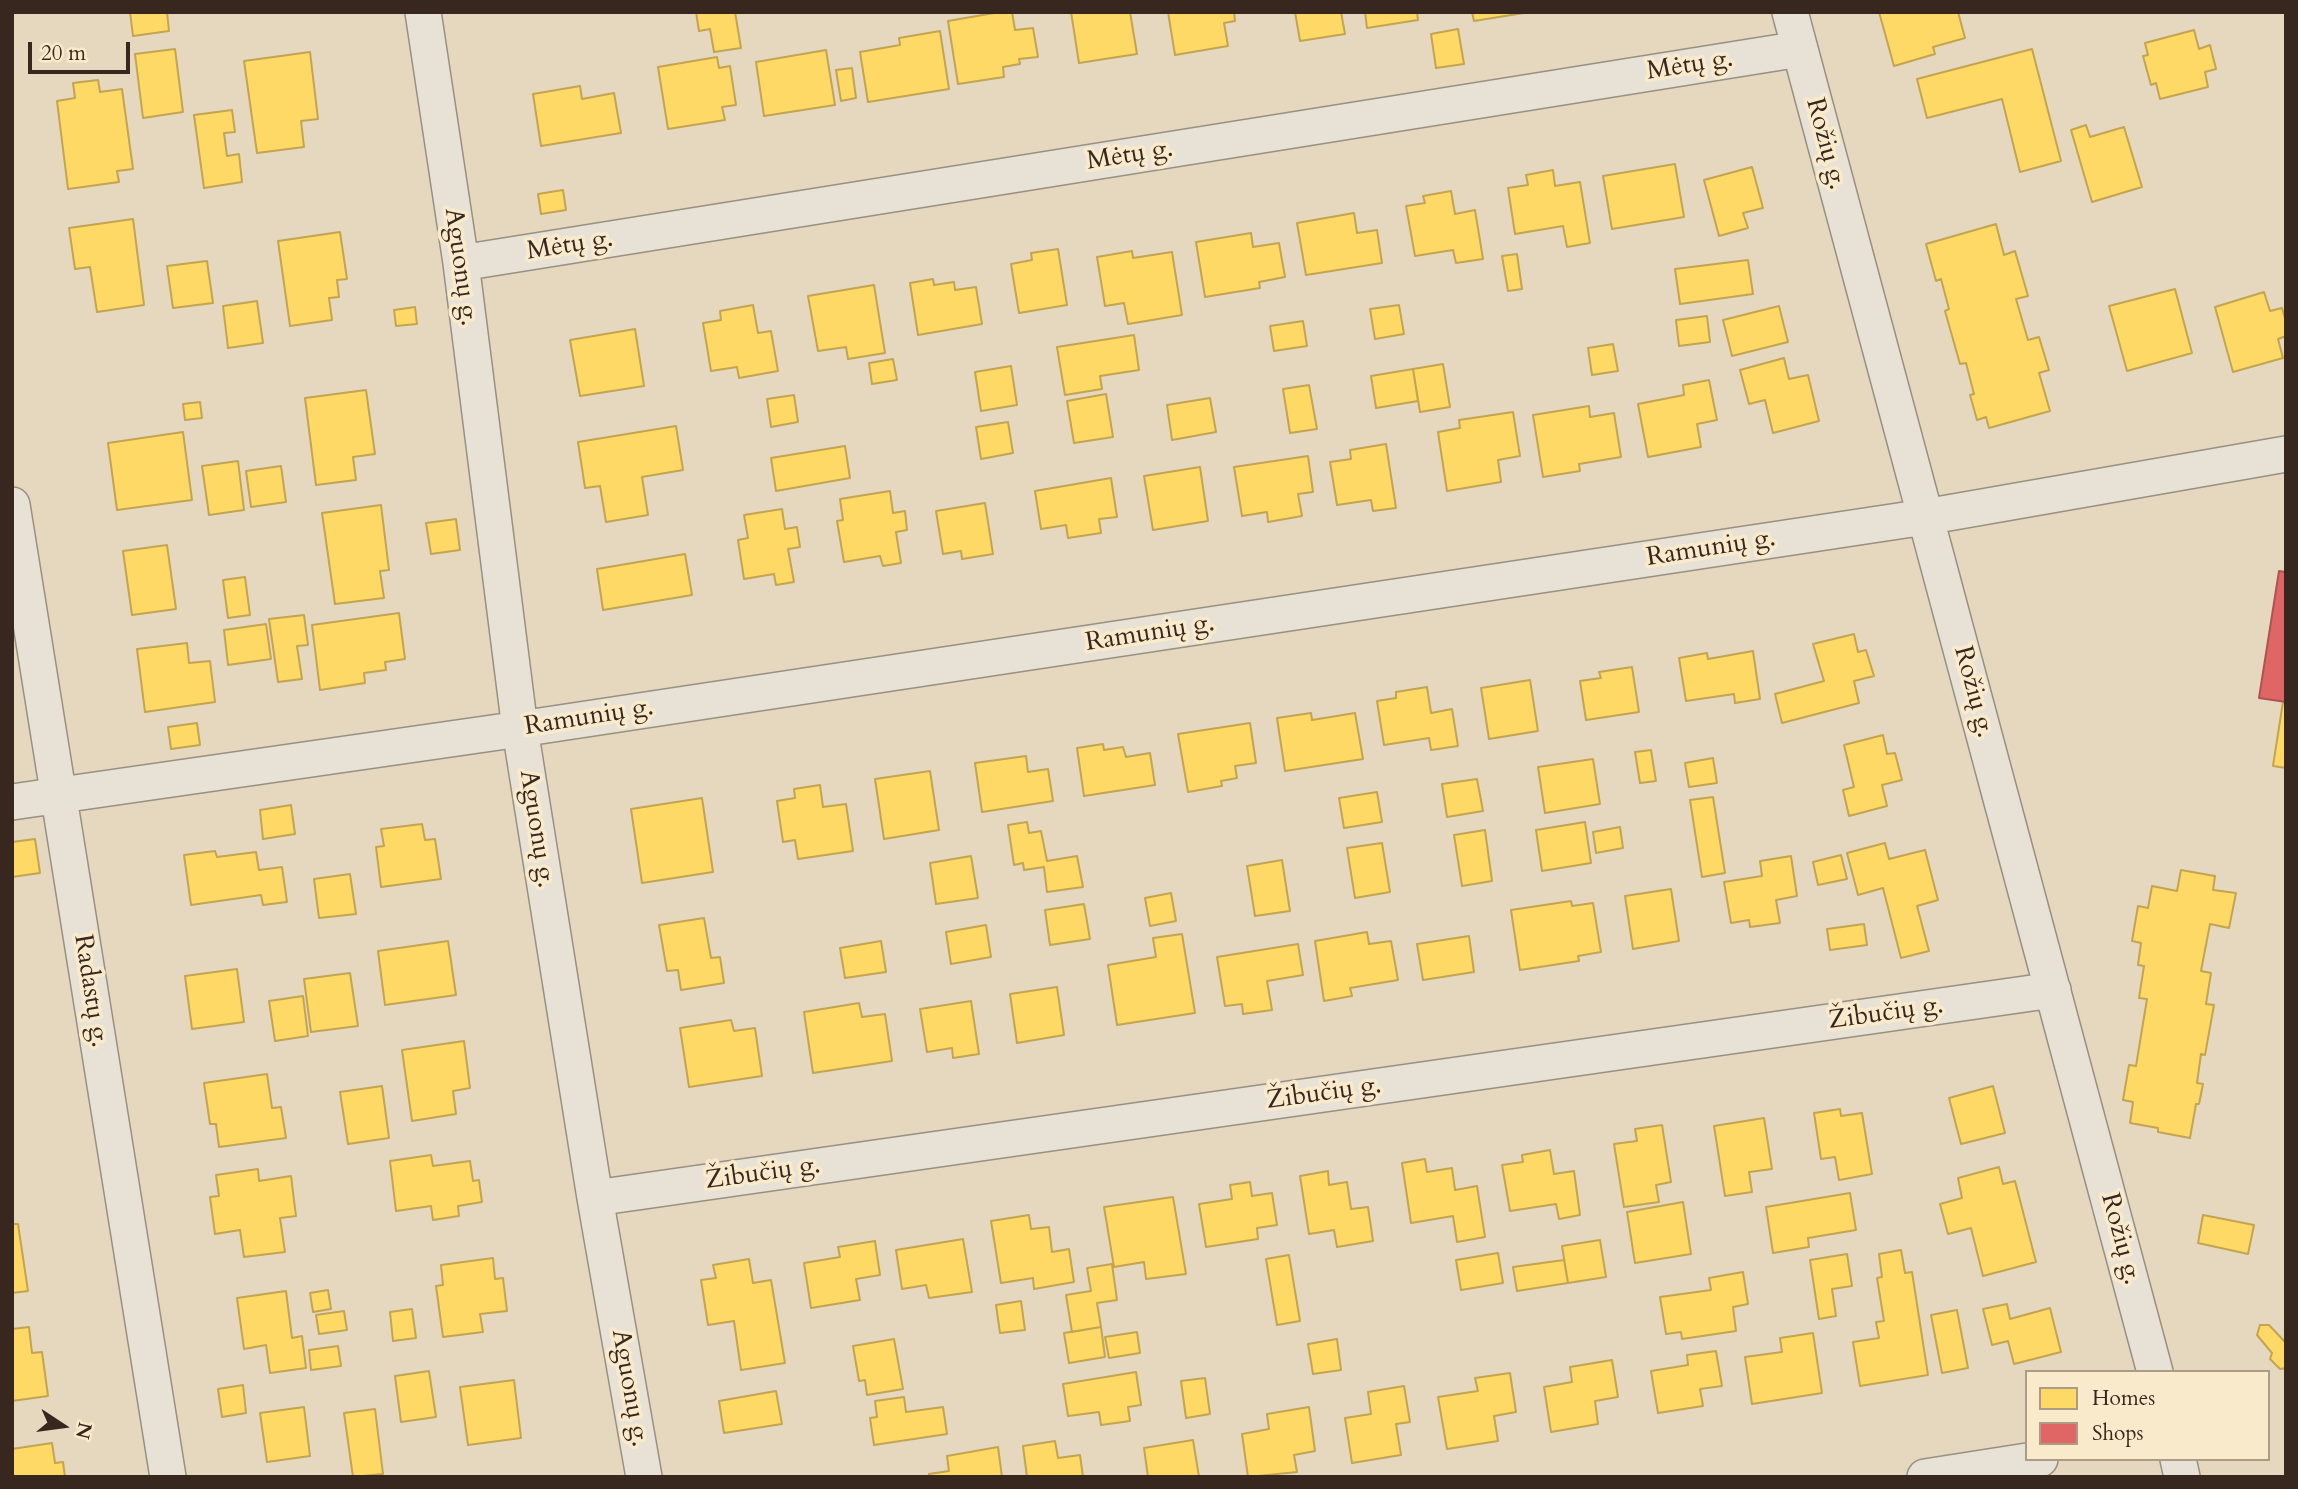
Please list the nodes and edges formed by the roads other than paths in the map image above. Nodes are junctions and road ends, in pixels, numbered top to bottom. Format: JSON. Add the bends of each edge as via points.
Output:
{"nodes":[{"id":1,"x":423,"y":12,"type":"edge"},
{"id":2,"x":1790,"y":12,"type":"edge"},
{"id":3,"x":1800,"y":49,"type":"junction"},
{"id":4,"x":461,"y":263,"type":"junction"},
{"id":5,"x":2286,"y":454,"type":"edge"},
{"id":6,"x":12,"y":505,"type":"edge"},
{"id":7,"x":1925,"y":517,"type":"junction"},
{"id":8,"x":520,"y":729,"type":"junction"},
{"id":9,"x":59,"y":794,"type":"junction"},
{"id":10,"x":12,"y":802,"type":"edge"},
{"id":11,"x":2053,"y":990,"type":"junction"},
{"id":12,"x":595,"y":1198,"type":"junction"},
{"id":13,"x":2154,"y":1370,"type":"edge"},
{"id":14,"x":2026,"y":1461,"type":"edge"},
{"id":15,"x":168,"y":1477,"type":"edge"},
{"id":16,"x":644,"y":1477,"type":"edge"},
{"id":17,"x":1925,"y":1477,"type":"edge"}],
"edges":[{"from":1,"to":4,"type":"street","name":"Aguonų g."},
{"from":2,"to":3,"type":"street","name":"Rožių g."},
{"from":3,"to":4,"type":"street","name":"Mėtų g."},
{"from":3,"to":7,"type":"street","name":"Rožių g."},
{"from":4,"to":8,"type":"street","name":"Aguonų g."},
{"from":5,"to":7,"type":"street","name":"Ramunių g."},
{"from":6,"to":9,"type":"street","name":"Radastų g."},
{"from":7,"to":8,"type":"street","name":"Ramunių g."},
{"from":7,"to":11,"type":"street","name":"Rožių g."},
{"from":8,"to":9,"type":"street","name":"Ramunių g."},
{"from":8,"to":12,"type":"street","name":"Aguonų g."},
{"from":9,"to":10,"type":"street","name":"Ramunių g."},
{"from":9,"to":15,"type":"street","name":"Radastų g."},
{"from":11,"to":12,"type":"street","name":"Žibučių g."},
{"from":11,"to":13,"type":"street","name":"Rožių g."},
{"from":12,"to":16,"type":"street","name":"Aguonų g."},
{"from":14,"to":17,"type":"street"}]}
